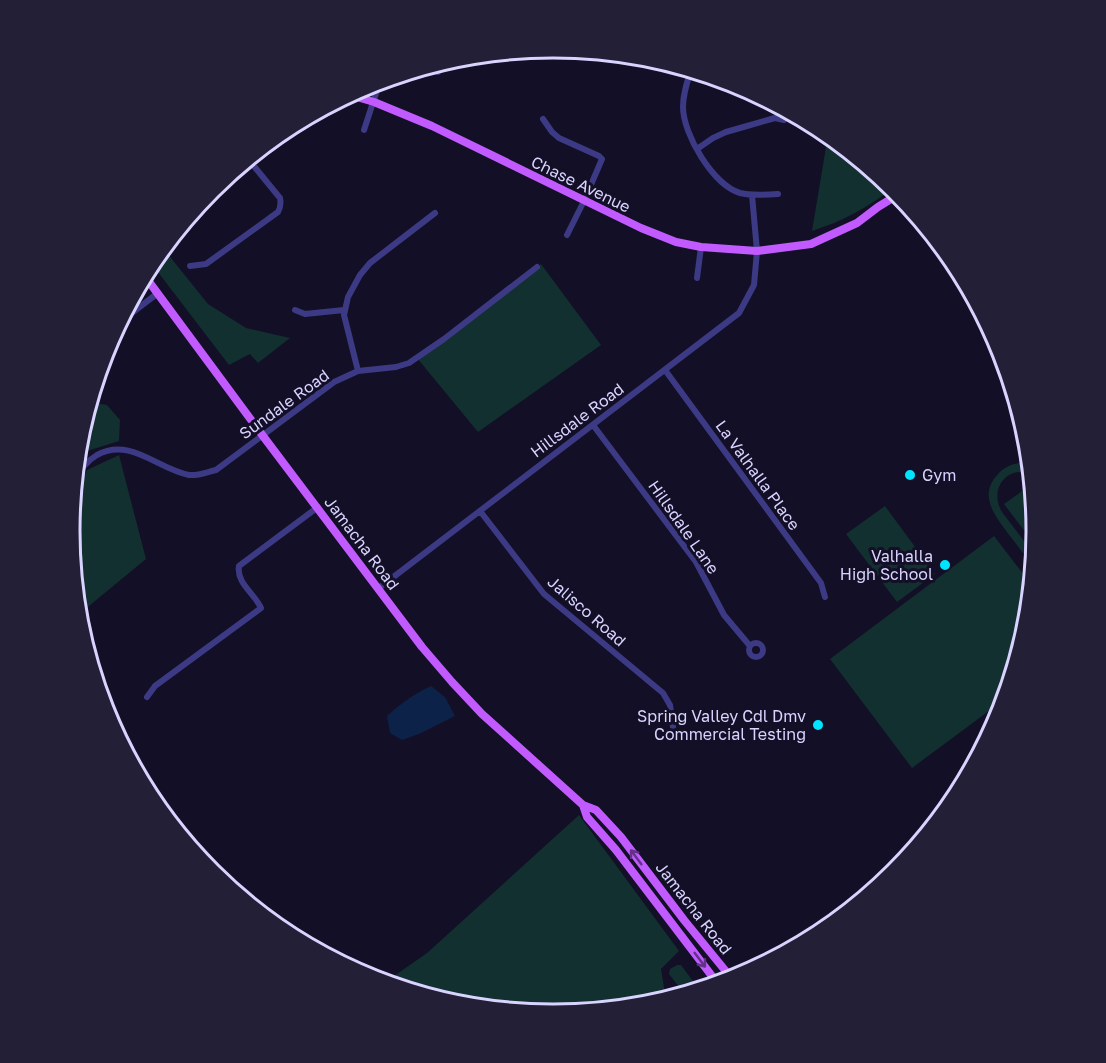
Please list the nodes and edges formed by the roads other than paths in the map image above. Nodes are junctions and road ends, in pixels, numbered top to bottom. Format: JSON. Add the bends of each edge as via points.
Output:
{"nodes":[{"id":1,"x":688,"y":79,"type":"edge"},
{"id":2,"x":376,"y":93,"type":"edge"},
{"id":3,"x":364,"y":99,"type":"edge"},
{"id":4,"x":374,"y":102,"type":"junction"},
{"id":5,"x":543,"y":119,"type":"dead end"},
{"id":6,"x":784,"y":120,"type":"dead end"},
{"id":7,"x":364,"y":130,"type":"dead end"},
{"id":8,"x":697,"y":149,"type":"junction"},
{"id":9,"x":253,"y":166,"type":"edge"},
{"id":10,"x":778,"y":194,"type":"dead end"},
{"id":11,"x":752,"y":195,"type":"junction"},
{"id":12,"x":890,"y":200,"type":"edge"},
{"id":13,"x":584,"y":201,"type":"junction"},
{"id":14,"x":435,"y":213,"type":"dead end"},
{"id":15,"x":567,"y":235,"type":"dead end"},
{"id":16,"x":701,"y":247,"type":"junction"},
{"id":17,"x":757,"y":251,"type":"junction"},
{"id":18,"x":190,"y":266,"type":"dead end"},
{"id":19,"x":537,"y":267,"type":"dead end"},
{"id":20,"x":697,"y":278,"type":"dead end"},
{"id":21,"x":151,"y":283,"type":"edge"},
{"id":22,"x":158,"y":293,"type":"junction"},
{"id":23,"x":295,"y":310,"type":"dead end"},
{"id":24,"x":344,"y":310,"type":"junction"},
{"id":25,"x":135,"y":311,"type":"edge"},
{"id":26,"x":665,"y":370,"type":"junction"},
{"id":27,"x":358,"y":371,"type":"junction"},
{"id":28,"x":593,"y":425,"type":"junction"},
{"id":29,"x":263,"y":436,"type":"junction"},
{"id":30,"x":85,"y":466,"type":"edge"},
{"id":31,"x":318,"y":507,"type":"junction"},
{"id":32,"x":480,"y":511,"type":"junction"},
{"id":33,"x":379,"y":588,"type":"junction"},
{"id":34,"x":825,"y":597,"type":"dead end"},
{"id":35,"x":750,"y":646,"type":"dead end"},
{"id":36,"x":147,"y":697,"type":"dead end"},
{"id":37,"x":673,"y":727,"type":"dead end"},
{"id":38,"x":583,"y":805,"type":"junction"},
{"id":39,"x":684,"y":920,"type":"junction"},
{"id":40,"x":683,"y":937,"type":"junction"},
{"id":41,"x":726,"y":971,"type":"edge"},
{"id":42,"x":712,"y":976,"type":"edge"}],
"edges":[{"from":1,"to":8,"type":"street","via":[[683,109],[687,130]]},
{"from":2,"to":4,"type":"street"},
{"from":3,"to":4,"type":"main road","name":"Chase Avenue"},
{"from":4,"to":7,"type":"street"},
{"from":4,"to":13,"type":"main road","name":"Chase Avenue","via":[[432,126]]},
{"from":5,"to":13,"type":"street","via":[[559,138],[602,159]]},
{"from":6,"to":8,"type":"street","via":[[775,118],[726,132]]},
{"from":8,"to":11,"type":"street","via":[[725,186]]},
{"from":9,"to":18,"type":"street","via":[[280,198],[278,212],[206,264]]},
{"from":10,"to":11,"type":"street"},
{"from":11,"to":17,"type":"street","name":"Hillsdale Road"},
{"from":12,"to":17,"type":"main road","name":"Chase Avenue","via":[[857,223],[811,244]]},
{"from":13,"to":15,"type":"street"},
{"from":13,"to":16,"type":"main road","name":"Chase Avenue","via":[[676,242]]},
{"from":14,"to":24,"type":"street","via":[[370,263]]},
{"from":16,"to":17,"type":"main road","name":"Chase Avenue"},
{"from":16,"to":20,"type":"street"},
{"from":17,"to":26,"type":"street","name":"Hillsdale Road","via":[[754,285],[739,313]]},
{"from":19,"to":27,"type":"street","name":"Sundale Road","via":[[410,363]]},
{"from":21,"to":22,"type":"main road","name":"Jamacha Road"},
{"from":22,"to":25,"type":"street"},
{"from":22,"to":29,"type":"main road","name":"Jamacha Road"},
{"from":23,"to":24,"type":"street","via":[[305,314]]},
{"from":24,"to":27,"type":"street"},
{"from":26,"to":28,"type":"street","name":"Hillsdale Road"},
{"from":26,"to":34,"type":"street","name":"La Valhalla Place","via":[[821,583]]},
{"from":27,"to":29,"type":"street","name":"Sundale Road","via":[[334,382]]},
{"from":28,"to":32,"type":"street","name":"Hillsdale Road"},
{"from":28,"to":35,"type":"street","name":"Hillsdale Lane","via":[[696,562],[724,615]]},
{"from":29,"to":30,"type":"street","name":"Sundale Road","via":[[216,470],[198,475],[180,472],[126,450],[98,455]]},
{"from":29,"to":31,"type":"main road","name":"Jamacha Road"},
{"from":31,"to":33,"type":"main road","name":"Jamacha Road"},
{"from":31,"to":36,"type":"street","via":[[239,566],[239,576],[261,608],[155,686]]},
{"from":32,"to":33,"type":"street","name":"Hillsdale Road"},
{"from":32,"to":37,"type":"street","name":"Jalisco Road","via":[[544,594],[663,693],[670,705]]},
{"from":33,"to":38,"type":"main road","name":"Jamacha Road","via":[[422,647],[482,714]]},
{"from":39,"to":38,"type":"main road","name":"Jamacha Road","one_way":true,"via":[[621,837],[596,810]]},
{"from":38,"to":40,"type":"main road","name":"Jamacha Road","via":[[587,817]]},
{"from":39,"to":40,"type":"main road"},
{"from":39,"to":41,"type":"main road","name":"Jamacha Road"},
{"from":40,"to":42,"type":"main road","name":"Jamacha Road","one_way":true}]}
